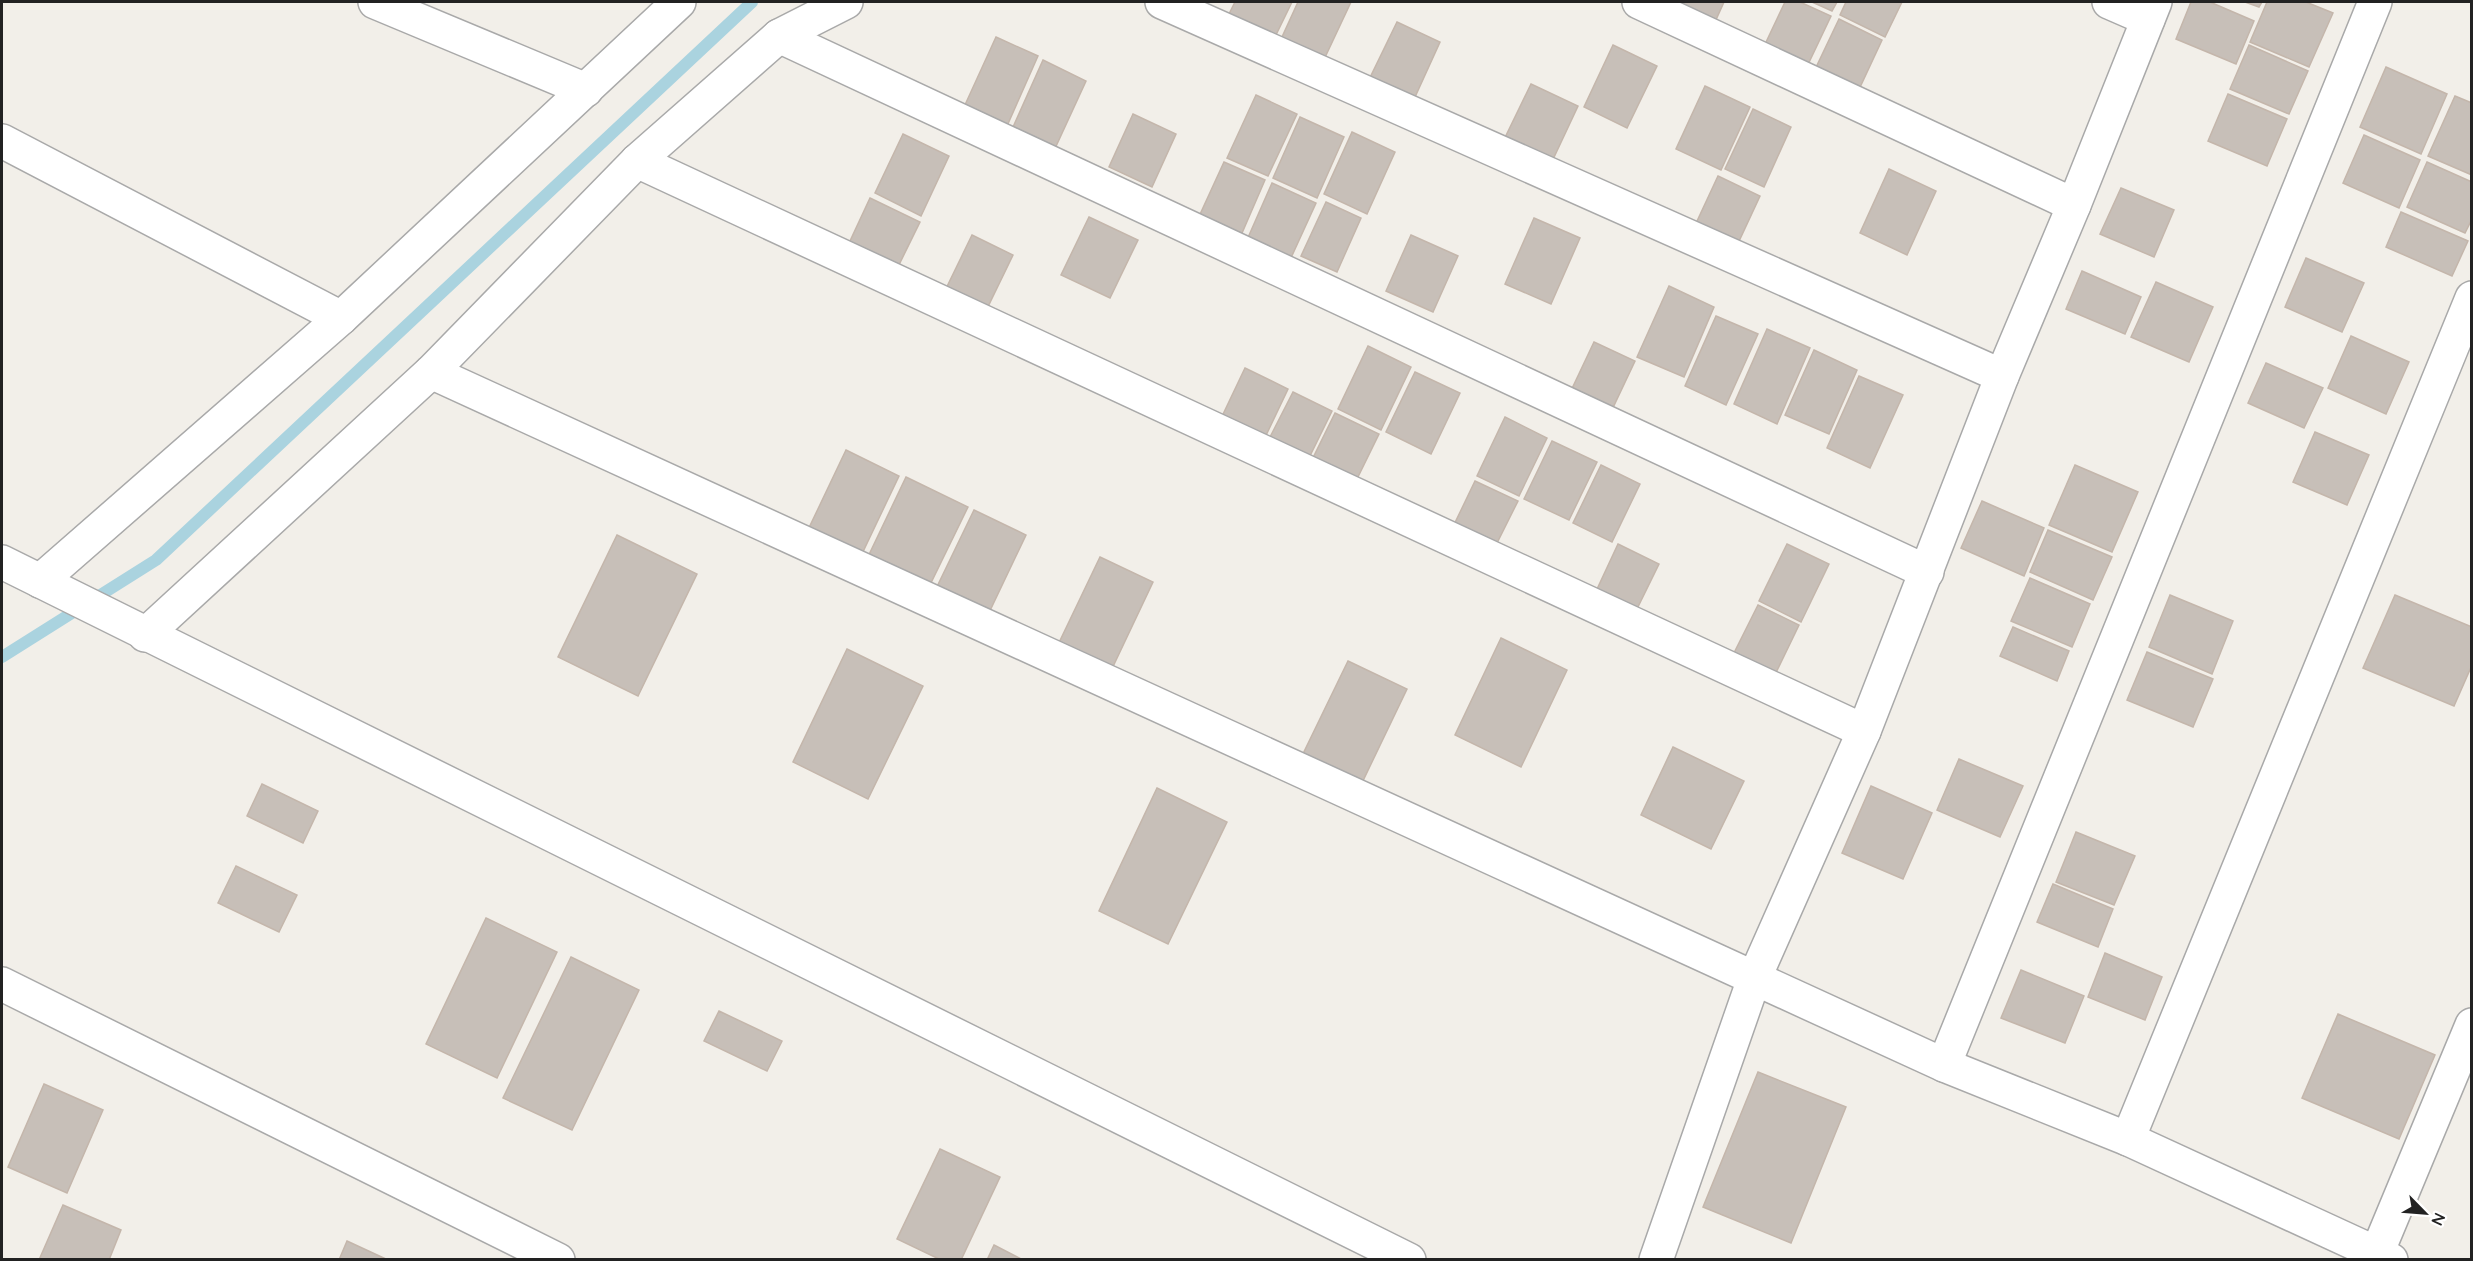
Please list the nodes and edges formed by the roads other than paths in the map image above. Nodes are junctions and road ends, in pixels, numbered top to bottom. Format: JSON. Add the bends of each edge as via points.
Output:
{"nodes":[{"id":1,"x":375,"y":2,"type":"edge"},
{"id":2,"x":679,"y":2,"type":"edge"},
{"id":3,"x":846,"y":2,"type":"edge"},
{"id":4,"x":1162,"y":2,"type":"edge"},
{"id":5,"x":1639,"y":2,"type":"edge"},
{"id":6,"x":2109,"y":2,"type":"edge"},
{"id":7,"x":2375,"y":2,"type":"edge"},
{"id":8,"x":2151,"y":10,"type":"edge"},
{"id":9,"x":778,"y":36,"type":"junction"},
{"id":10,"x":586,"y":90,"type":"junction"},
{"id":11,"x":2,"y":141,"type":"edge"},
{"id":12,"x":637,"y":161,"type":"junction"},
{"id":13,"x":2074,"y":205,"type":"junction"},
{"id":14,"x":2472,"y":298,"type":"edge"},
{"id":15,"x":341,"y":318,"type":"junction"},
{"id":16,"x":430,"y":372,"type":"junction"},
{"id":17,"x":2002,"y":376,"type":"junction"},
{"id":18,"x":1927,"y":572,"type":"junction"},
{"id":19,"x":14,"y":573,"type":"edge"},
{"id":20,"x":145,"y":635,"type":"junction"},
{"id":21,"x":1864,"y":731,"type":"junction"},
{"id":22,"x":1754,"y":979,"type":"junction"},
{"id":23,"x":2,"y":984,"type":"edge"},
{"id":24,"x":2472,"y":1025,"type":"edge"},
{"id":25,"x":1944,"y":1065,"type":"junction"},
{"id":26,"x":2128,"y":1139,"type":"junction"},
{"id":27,"x":1394,"y":1256,"type":"edge"},
{"id":28,"x":2384,"y":1256,"type":"edge"},
{"id":29,"x":558,"y":1260,"type":"edge"},
{"id":30,"x":1656,"y":1260,"type":"edge"}],
"edges":[{"from":1,"to":10,"type":"street"},
{"from":2,"to":10,"type":"street"},
{"from":3,"to":9,"type":"street"},
{"from":4,"to":17,"type":"street"},
{"from":5,"to":13,"type":"street"},
{"from":6,"to":8,"type":"street"},
{"from":7,"to":25,"type":"street"},
{"from":8,"to":13,"type":"street"},
{"from":9,"to":12,"type":"street"},
{"from":9,"to":18,"type":"street"},
{"from":10,"to":15,"type":"street"},
{"from":11,"to":15,"type":"street"},
{"from":12,"to":16,"type":"street"},
{"from":12,"to":21,"type":"street"},
{"from":13,"to":17,"type":"street"},
{"from":14,"to":26,"type":"street"},
{"from":15,"to":19,"type":"street"},
{"from":16,"to":20,"type":"street"},
{"from":16,"to":22,"type":"street"},
{"from":17,"to":18,"type":"street"},
{"from":18,"to":21,"type":"street"},
{"from":19,"to":20,"type":"street"},
{"from":20,"to":27,"type":"street"},
{"from":21,"to":22,"type":"street"},
{"from":22,"to":25,"type":"street"},
{"from":22,"to":30,"type":"street"},
{"from":23,"to":29,"type":"street"},
{"from":24,"to":28,"type":"street"},
{"from":25,"to":26,"type":"street"},
{"from":26,"to":28,"type":"street"}]}
